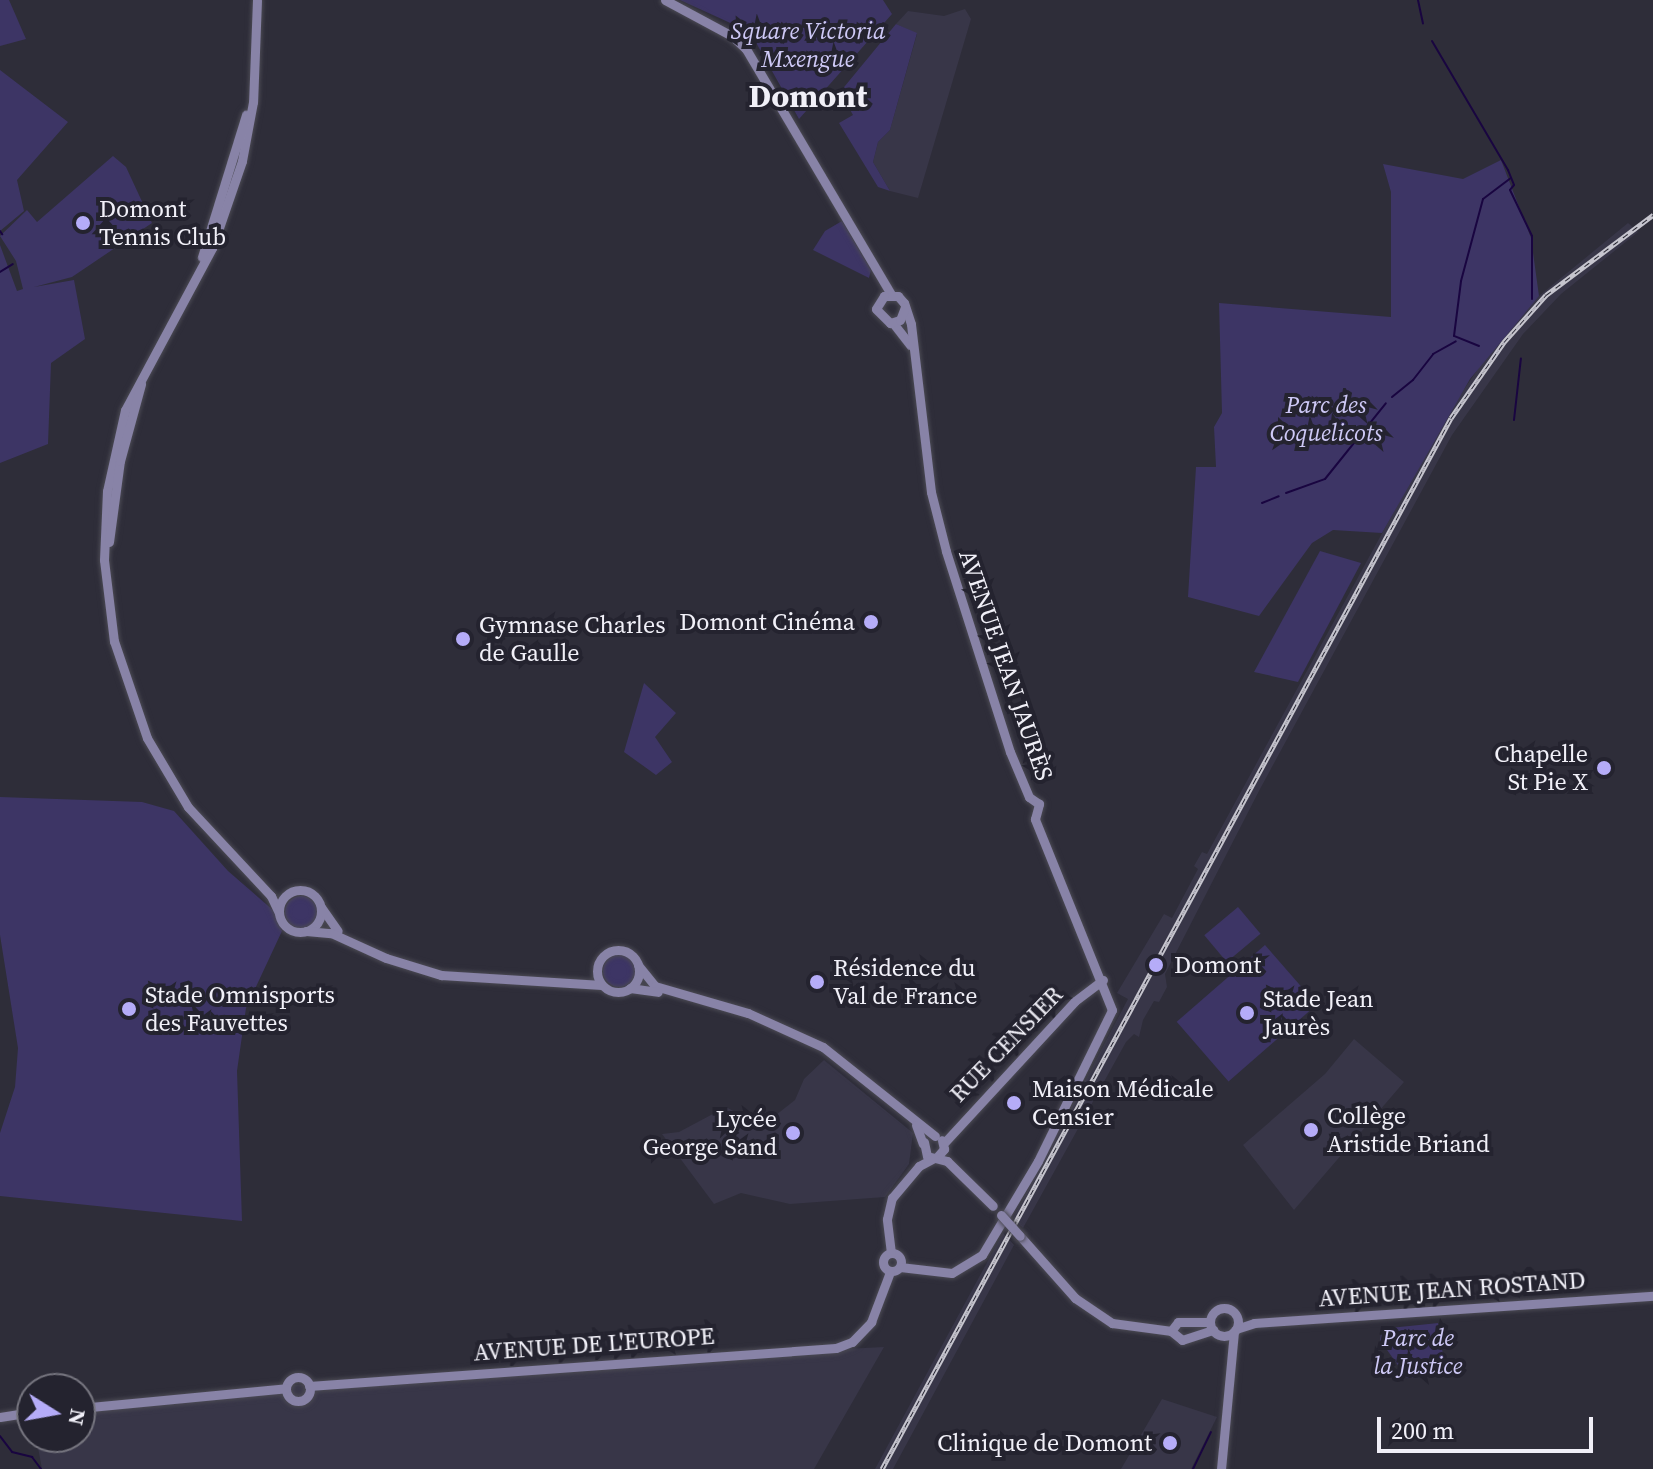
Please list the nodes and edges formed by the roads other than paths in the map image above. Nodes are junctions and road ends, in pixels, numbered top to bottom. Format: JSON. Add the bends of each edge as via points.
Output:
{"nodes":[{"id":1,"x":257,"y":0,"type":"edge"},
{"id":2,"x":665,"y":0,"type":"edge"},
{"id":3,"x":891,"y":294,"type":"junction"},
{"id":4,"x":905,"y":307,"type":"junction"},
{"id":5,"x":893,"y":323,"type":"junction"},
{"id":6,"x":914,"y":355,"type":"junction"},
{"id":7,"x":258,"y":881,"type":"junction"},
{"id":8,"x":290,"y":892,"type":"junction"},
{"id":9,"x":321,"y":907,"type":"junction"},
{"id":10,"x":279,"y":913,"type":"junction"},
{"id":11,"x":306,"y":931,"type":"junction"},
{"id":12,"x":598,"y":965,"type":"junction"},
{"id":13,"x":638,"y":965,"type":"junction"},
{"id":14,"x":481,"y":979,"type":"junction"},
{"id":15,"x":1103,"y":980,"type":"junction"},
{"id":16,"x":563,"y":982,"type":"junction"},
{"id":17,"x":602,"y":985,"type":"junction"},
{"id":18,"x":630,"y":988,"type":"junction"},
{"id":19,"x":935,"y":1136,"type":"junction"},
{"id":20,"x":944,"y":1144,"type":"junction"},
{"id":21,"x":923,"y":1147,"type":"junction"},
{"id":22,"x":936,"y":1158,"type":"junction"},
{"id":23,"x":919,"y":1166,"type":"junction"},
{"id":24,"x":993,"y":1206,"type":"junction"},
{"id":25,"x":891,"y":1253,"type":"junction"},
{"id":26,"x":900,"y":1267,"type":"junction"},
{"id":27,"x":890,"y":1272,"type":"junction"},
{"id":28,"x":1653,"y":1296,"type":"edge"},
{"id":29,"x":1236,"y":1326,"type":"junction"},
{"id":30,"x":1215,"y":1329,"type":"junction"},
{"id":31,"x":1171,"y":1331,"type":"junction"},
{"id":32,"x":1231,"y":1361,"type":"junction"},
{"id":33,"x":309,"y":1386,"type":"junction"},
{"id":34,"x":286,"y":1388,"type":"junction"},
{"id":35,"x":96,"y":1406,"type":"edge"},
{"id":36,"x":1221,"y":1469,"type":"edge"}],
"edges":[{"from":1,"to":7,"type":"street","via":[[255,73],[226,191],[189,290],[136,383],[115,448],[105,510],[107,593],[122,671],[152,748],[188,807]]},
{"from":2,"to":3,"type":"street","via":[[746,49]]},
{"from":3,"to":4,"type":"street"},
{"from":3,"to":5,"type":"street","via":[[876,309],[882,320]]},
{"from":4,"to":5,"type":"street"},
{"from":4,"to":6,"type":"street","name":"AVENUE JEAN JAURÈS"},
{"from":5,"to":6,"type":"street","name":"AVENUE JEAN JAURÈS","via":[[907,337]]},
{"from":6,"to":15,"type":"street","name":"AVENUE JEAN JAURÈS","via":[[931,492],[946,551],[1010,752],[1029,797],[1039,804],[1035,819]]},
{"from":7,"to":8,"type":"street"},
{"from":7,"to":10,"type":"street"},
{"from":8,"to":9,"type":"street","via":[[308,891]]},
{"from":8,"to":10,"type":"street"},
{"from":9,"to":11,"type":"street","via":[[317,925]]},
{"from":9,"to":14,"type":"street","via":[[330,926],[359,942],[418,965]]},
{"from":10,"to":11,"type":"street","via":[[289,929]]},
{"from":11,"to":14,"type":"street","via":[[331,933],[428,972]]},
{"from":12,"to":13,"type":"street","via":[[605,954],[619,950]]},
{"from":12,"to":16,"type":"street","via":[[588,975]]},
{"from":12,"to":17,"type":"street"},
{"from":13,"to":18,"type":"street"},
{"from":13,"to":19,"type":"street","via":[[655,986],[748,1013],[823,1047]]},
{"from":14,"to":16,"type":"street"},
{"from":15,"to":20,"type":"street","name":"RUE CENSIER","via":[[1075,1001]]},
{"from":15,"to":26,"type":"street","name":"AVENUE JEAN JAURÈS","via":[[1111,1017],[1038,1161],[982,1255],[952,1273]]},
{"from":16,"to":17,"type":"street"},
{"from":17,"to":18,"type":"street","via":[[615,992]]},
{"from":18,"to":21,"type":"street","via":[[646,987],[716,1007],[809,1046],[886,1098],[920,1130]]},
{"from":19,"to":20,"type":"street"},
{"from":19,"to":21,"type":"street"},
{"from":20,"to":22,"type":"street","name":"RUE CENSIER"},
{"from":20,"to":24,"type":"street"},
{"from":21,"to":22,"type":"street"},
{"from":21,"to":23,"type":"street"},
{"from":22,"to":23,"type":"street"},
{"from":22,"to":24,"type":"street"},
{"from":23,"to":25,"type":"street","via":[[889,1207]]},
{"from":24,"to":31,"type":"street","bridge":true,"via":[[1075,1298],[1099,1317],[1125,1328]]},
{"from":25,"to":26,"type":"street","via":[[901,1259]]},
{"from":25,"to":27,"type":"street","via":[[882,1262]]},
{"from":26,"to":27,"type":"street"},
{"from":27,"to":33,"type":"street","name":"AVENUE DE L'EUROPE","via":[[871,1322],[852,1342],[836,1348]]},
{"from":28,"to":29,"type":"street","name":"AVENUE JEAN ROSTAND"},
{"from":29,"to":30,"type":"street"},
{"from":29,"to":30,"type":"street","via":[[1223,1308]]},
{"from":29,"to":32,"type":"street"},
{"from":30,"to":31,"type":"street","via":[[1182,1340]]},
{"from":30,"to":31,"type":"street","via":[[1178,1322]]},
{"from":30,"to":32,"type":"street"},
{"from":32,"to":36,"type":"street"},
{"from":33,"to":34,"type":"street","via":[[298,1377]]},
{"from":33,"to":34,"type":"street","via":[[307,1396],[297,1401]]},
{"from":34,"to":35,"type":"street"}]}
